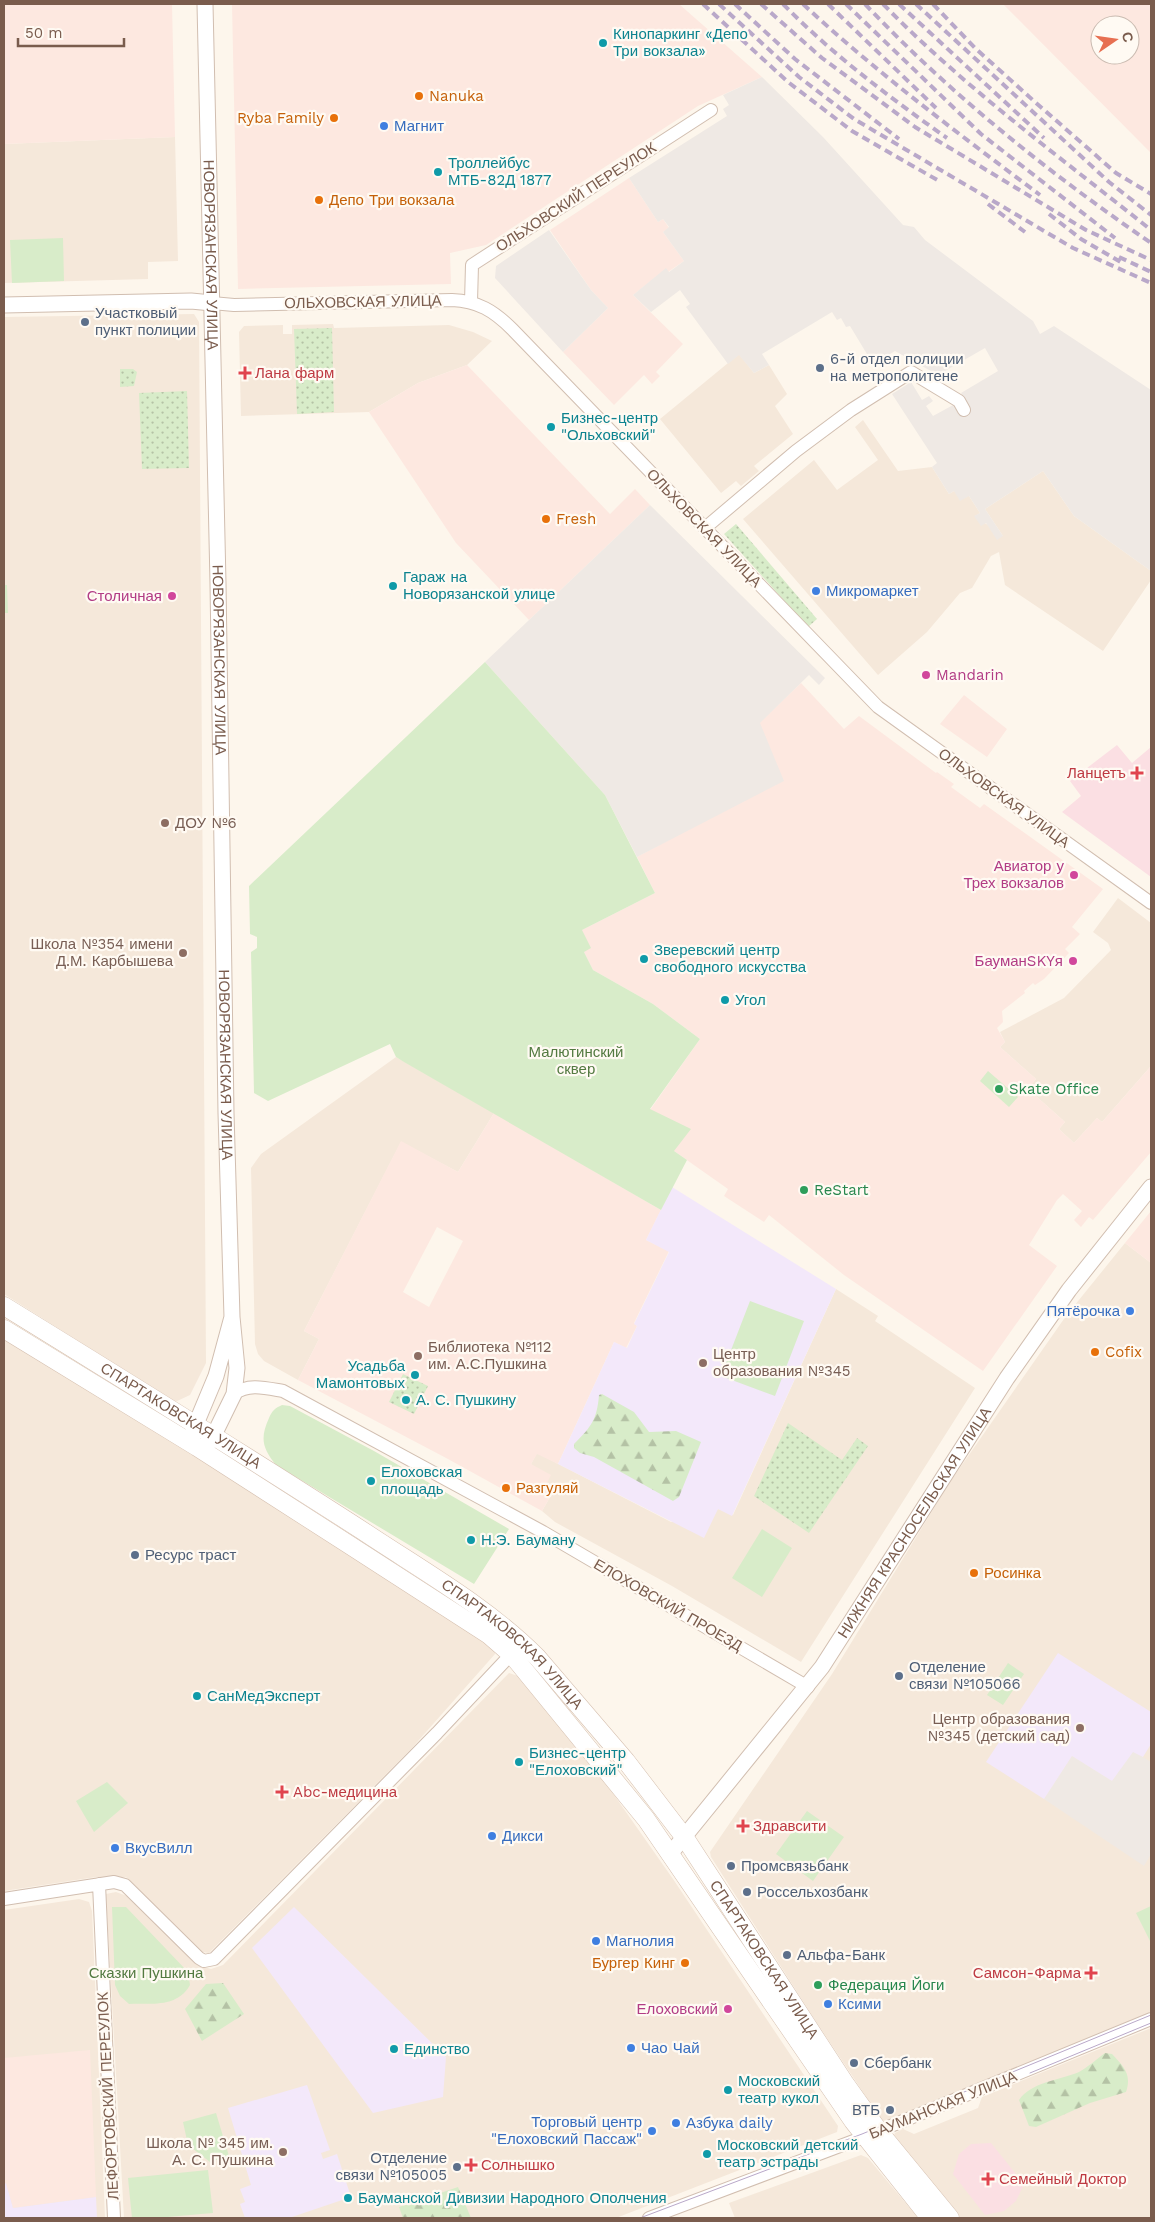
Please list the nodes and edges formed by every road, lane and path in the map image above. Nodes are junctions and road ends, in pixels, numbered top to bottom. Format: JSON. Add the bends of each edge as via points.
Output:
{"nodes":[{"id":1,"x":205,"y":4,"type":"edge"},
{"id":2,"x":712,"y":110,"type":"dead end"},
{"id":3,"x":471,"y":302,"type":"junction"},
{"id":4,"x":212,"y":303,"type":"junction"},
{"id":5,"x":4,"y":305,"type":"edge"},
{"id":6,"x":964,"y":410,"type":"dead end"},
{"id":7,"x":705,"y":528,"type":"junction"},
{"id":8,"x":1151,"y":903,"type":"edge"},
{"id":9,"x":1151,"y":1187,"type":"edge"},
{"id":10,"x":4,"y":1306,"type":"edge"},
{"id":11,"x":232,"y":1316,"type":"junction"},
{"id":12,"x":4,"y":1329,"type":"edge"},
{"id":13,"x":234,"y":1394,"type":"junction"},
{"id":14,"x":196,"y":1424,"type":"junction"},
{"id":15,"x":214,"y":1435,"type":"junction"},
{"id":16,"x":197,"y":1447,"type":"junction"},
{"id":17,"x":517,"y":1648,"type":"junction"},
{"id":18,"x":808,"y":1687,"type":"junction"},
{"id":19,"x":685,"y":1838,"type":"junction"},
{"id":20,"x":671,"y":1853,"type":"junction"},
{"id":21,"x":99,"y":1884,"type":"junction"},
{"id":22,"x":4,"y":1899,"type":"edge"},
{"id":23,"x":1149,"y":2020,"type":"edge"},
{"id":24,"x":871,"y":2134,"type":"junction"},
{"id":25,"x":114,"y":2218,"type":"edge"},
{"id":26,"x":649,"y":2218,"type":"edge"},
{"id":27,"x":930,"y":2218,"type":"edge"},
{"id":28,"x":950,"y":2218,"type":"edge"}],
"edges":[{"from":1,"to":4,"type":"street","name":"НОВОРЯЗАНСКАЯ УЛИЦА"},
{"from":2,"to":3,"type":"street","name":"ОЛЬХОВСКИЙ ПЕРЕУЛОК","via":[[472,265]]},
{"from":3,"to":4,"type":"street","name":"ОЛЬХОВСКАЯ УЛИЦА"},
{"from":3,"to":7,"type":"street","name":"ОЛЬХОВСКАЯ УЛИЦА","via":[[489,308],[504,320]]},
{"from":4,"to":5,"type":"street"},
{"from":4,"to":11,"type":"street","name":"НОВОРЯЗАНСКАЯ УЛИЦА"},
{"from":6,"to":7,"type":"street","via":[[959,401],[911,372],[851,410],[796,451]]},
{"from":7,"to":8,"type":"street","name":"ОЛЬХОВСКАЯ УЛИЦА","via":[[878,707]]},
{"from":9,"to":18,"type":"street","name":"НИЖНЯЯ КРАСНОСЕЛЬСКАЯ УЛИЦА","via":[[1069,1290],[1007,1378]]},
{"from":10,"to":14,"type":"main road","name":"СПАРТАКОВСКАЯ УЛИЦА"},
{"from":11,"to":13,"type":"street","name":"НОВОРЯЗАНСКАЯ УЛИЦА","via":[[237,1368]]},
{"from":11,"to":14,"type":"street","name":"НОВОРЯЗАНСКАЯ УЛИЦА","via":[[216,1376]]},
{"from":12,"to":16,"type":"main road","name":"СПАРТАКОВСКАЯ УЛИЦА"},
{"from":13,"to":15,"type":"street","name":"НОВОРЯЗАНСКАЯ УЛИЦА"},
{"from":13,"to":18,"type":"street","name":"ЕЛОХОВСКИЙ ПРОЕЗД","via":[[251,1386],[283,1391],[542,1532]]},
{"from":14,"to":15,"type":"main road","name":"СПАРТАКОВСКАЯ УЛИЦА"},
{"from":14,"to":16,"type":"street","name":"НОВОРЯЗАНСКАЯ УЛИЦА","via":[[192,1438]]},
{"from":15,"to":16,"type":"street","name":"НОВОРЯЗАНСКАЯ УЛИЦА","via":[[207,1445]]},
{"from":15,"to":17,"type":"main road","name":"СПАРТАКОВСКАЯ УЛИЦА","via":[[473,1602]]},
{"from":16,"to":17,"type":"main road","name":"СПАРТАКОВСКАЯ УЛИЦА","via":[[489,1635]]},
{"from":17,"to":19,"type":"main road","name":"СПАРТАКОВСКАЯ УЛИЦА","via":[[538,1657],[626,1761]]},
{"from":17,"to":20,"type":"main road","name":"СПАРТАКОВСКАЯ УЛИЦА"},
{"from":17,"to":21,"type":"street","via":[[214,1960],[199,1958],[125,1885],[114,1882]]},
{"from":18,"to":19,"type":"street","name":"НИЖНЯЯ КРАСНОСЕЛЬСКАЯ УЛИЦА"},
{"from":19,"to":20,"type":"street","name":"НИЖНЯЯ КРАСНОСЕЛЬСКАЯ УЛИЦА"},
{"from":19,"to":24,"type":"main road","name":"СПАРТАКОВСКАЯ УЛИЦА","via":[[840,2077]]},
{"from":20,"to":24,"type":"main road","name":"СПАРТАКОВСКАЯ УЛИЦА","via":[[776,2011]]},
{"from":21,"to":22,"type":"street"},
{"from":21,"to":25,"type":"street","name":"ЛЕФОРТОВСКИЙ ПЕРЕУЛОК"},
{"from":23,"to":24,"type":"street","name":"БАУМАНСКАЯ УЛИЦА"},
{"from":24,"to":26,"type":"street","name":"БАУМАНСКАЯ УЛИЦА"},
{"from":24,"to":27,"type":"main road"},
{"from":24,"to":28,"type":"main road"}]}
